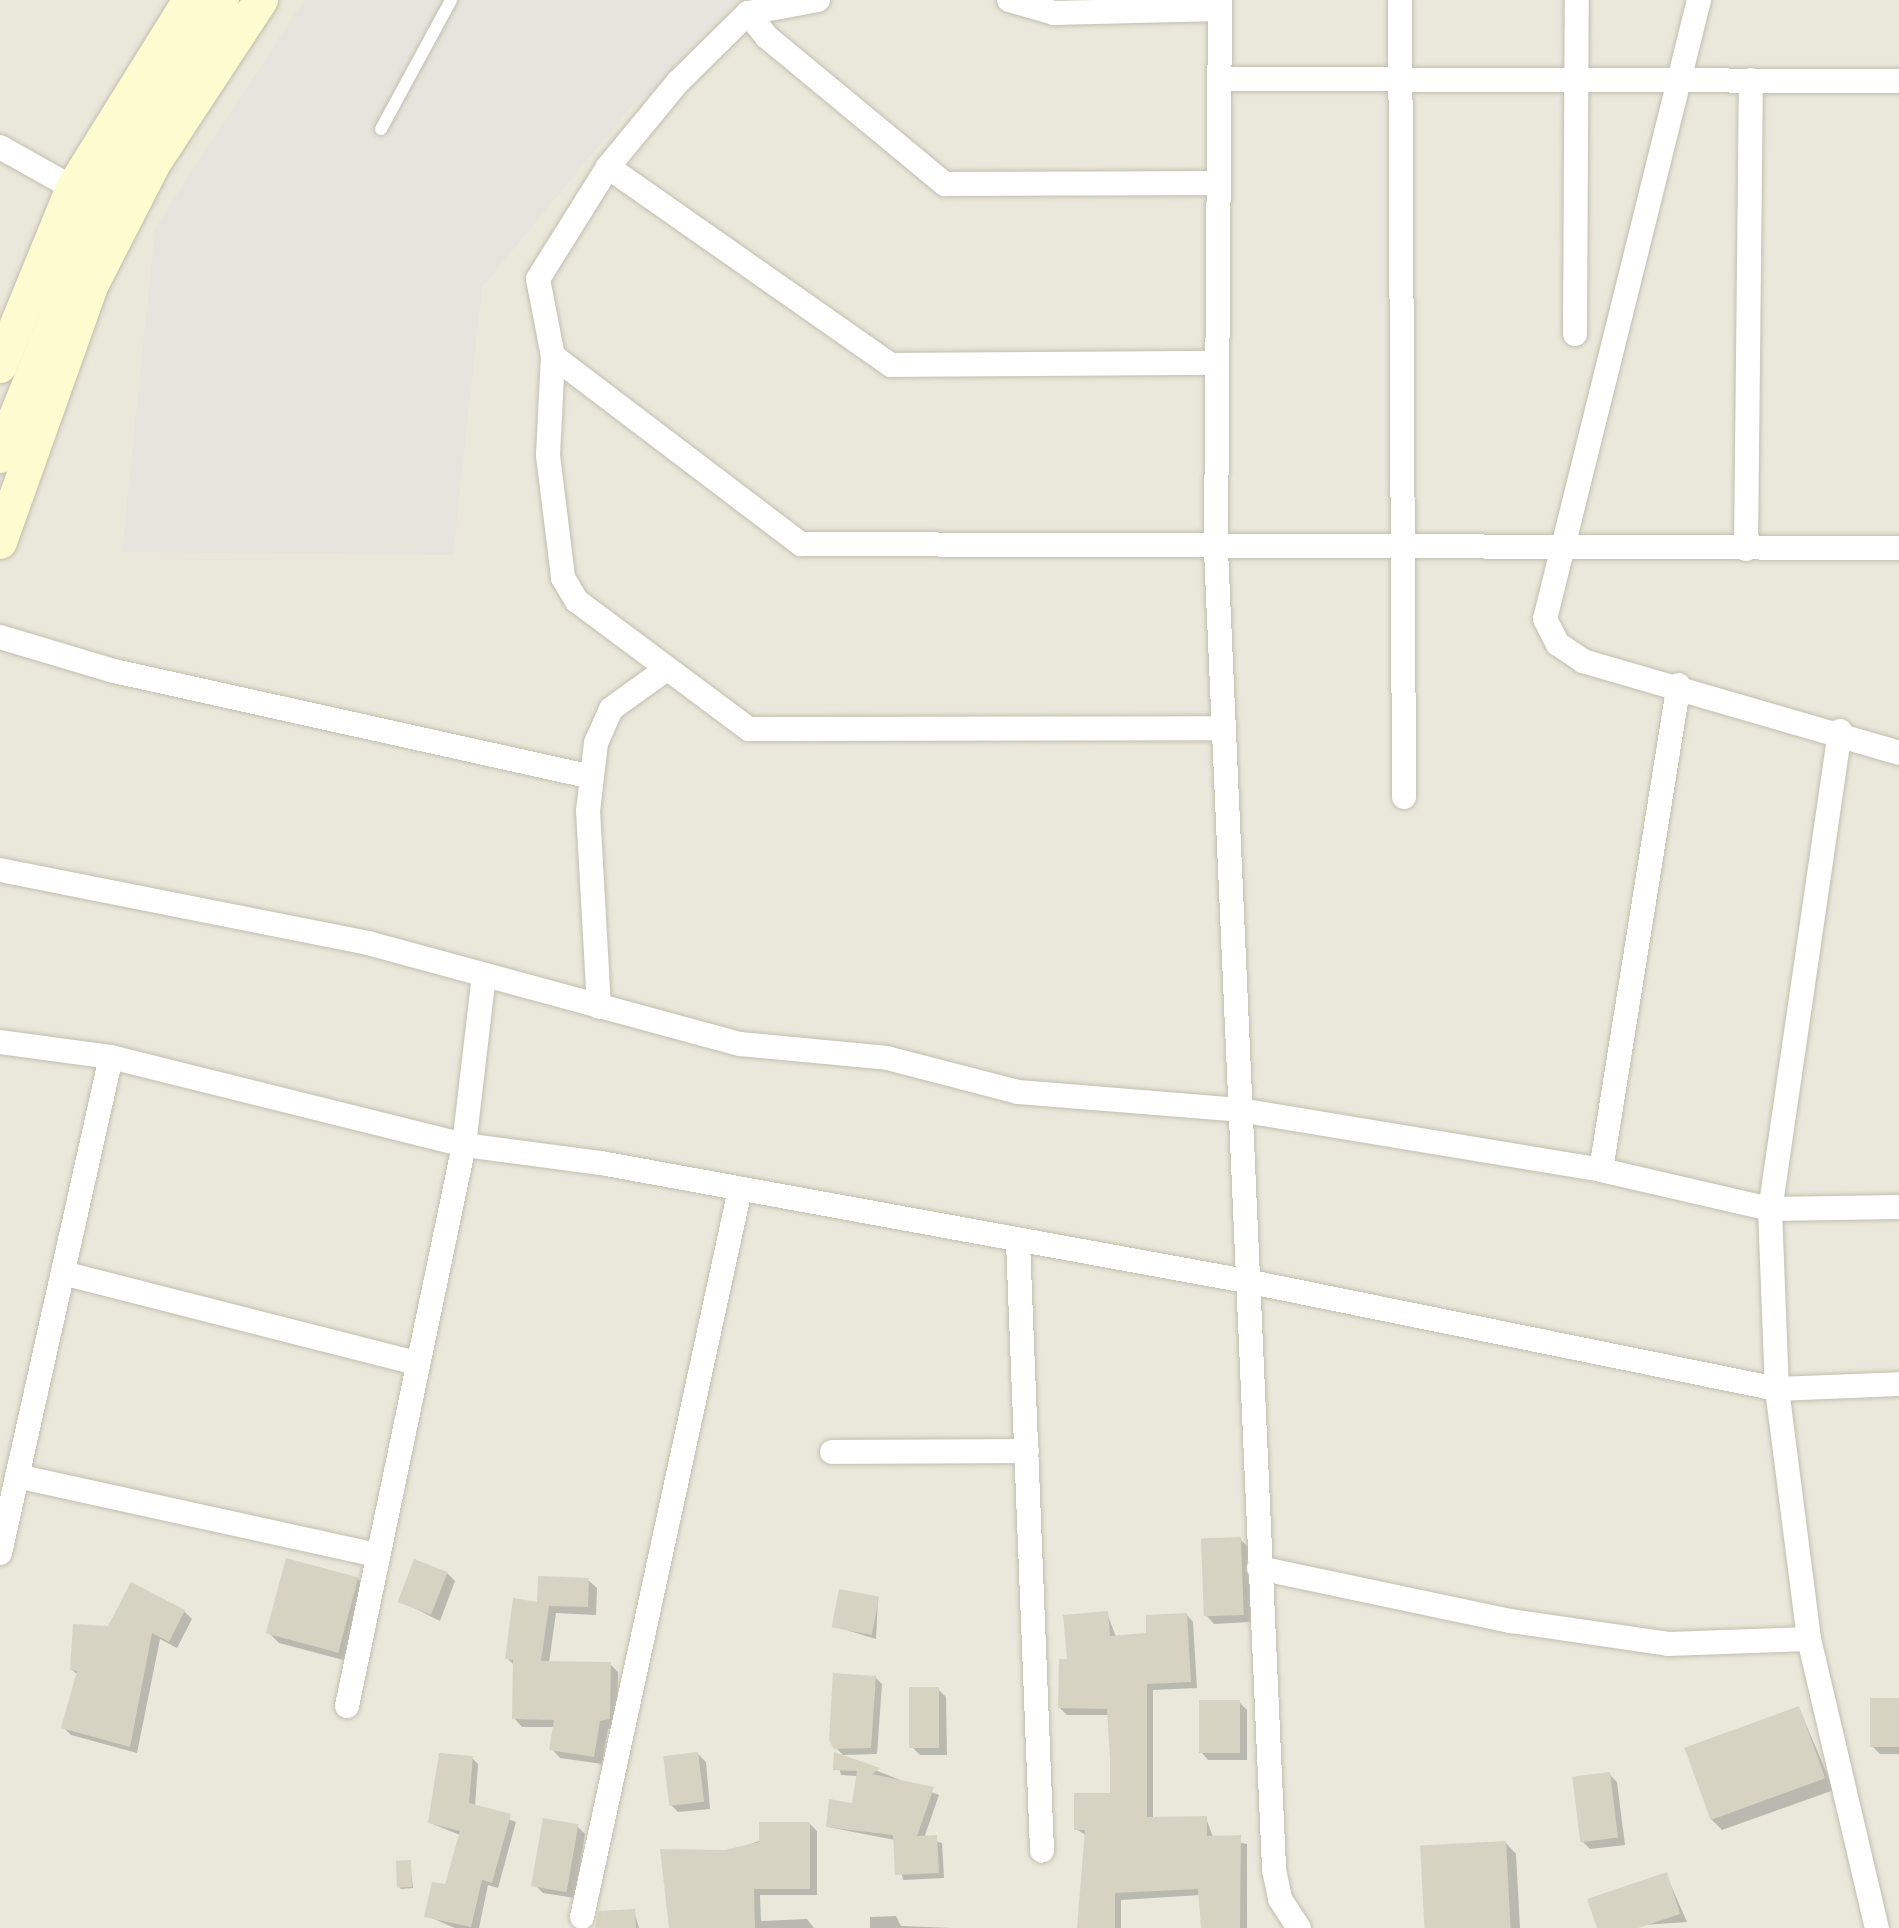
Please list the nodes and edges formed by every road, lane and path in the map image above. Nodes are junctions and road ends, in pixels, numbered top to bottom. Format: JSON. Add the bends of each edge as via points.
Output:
{"nodes":[{"id":1,"x":190,"y":0,"type":"edge"},
{"id":2,"x":222,"y":0,"type":"edge"},
{"id":3,"x":261,"y":0,"type":"edge"},
{"id":4,"x":451,"y":0,"type":"edge"},
{"id":5,"x":818,"y":0,"type":"edge"},
{"id":6,"x":1009,"y":0,"type":"edge"},
{"id":7,"x":1400,"y":0,"type":"edge"},
{"id":8,"x":1577,"y":0,"type":"edge"},
{"id":9,"x":1699,"y":0,"type":"edge"},
{"id":10,"x":1220,"y":5,"type":"edge"},
{"id":11,"x":1053,"y":6,"type":"edge"},
{"id":12,"x":748,"y":13,"type":"junction"},
{"id":13,"x":1220,"y":79,"type":"junction"},
{"id":14,"x":1401,"y":79,"type":"junction"},
{"id":15,"x":1577,"y":80,"type":"junction"},
{"id":16,"x":1680,"y":80,"type":"junction"},
{"id":17,"x":1751,"y":80,"type":"junction"},
{"id":18,"x":1899,"y":81,"type":"edge"},
{"id":19,"x":381,"y":129,"type":"dead end"},
{"id":20,"x":0,"y":147,"type":"edge"},
{"id":21,"x":608,"y":167,"type":"junction"},
{"id":22,"x":1219,"y":183,"type":"junction"},
{"id":23,"x":73,"y":188,"type":"junction"},
{"id":24,"x":1575,"y":334,"type":"dead end"},
{"id":25,"x":553,"y":356,"type":"junction"},
{"id":26,"x":1217,"y":363,"type":"junction"},
{"id":27,"x":0,"y":366,"type":"edge"},
{"id":28,"x":0,"y":456,"type":"edge"},
{"id":29,"x":0,"y":542,"type":"edge"},
{"id":30,"x":1566,"y":545,"type":"junction"},
{"id":31,"x":1899,"y":548,"type":"edge"},
{"id":32,"x":1746,"y":549,"type":"junction"},
{"id":33,"x":1216,"y":550,"type":"junction"},
{"id":34,"x":1403,"y":551,"type":"junction"},
{"id":35,"x":0,"y":637,"type":"edge"},
{"id":36,"x":665,"y":670,"type":"junction"},
{"id":37,"x":1679,"y":685,"type":"junction"},
{"id":38,"x":1224,"y":728,"type":"junction"},
{"id":39,"x":1840,"y":731,"type":"junction"},
{"id":40,"x":1899,"y":753,"type":"edge"},
{"id":41,"x":591,"y":777,"type":"junction"},
{"id":42,"x":1404,"y":797,"type":"dead end"},
{"id":43,"x":0,"y":870,"type":"edge"},
{"id":44,"x":484,"y":975,"type":"junction"},
{"id":45,"x":599,"y":1007,"type":"junction"},
{"id":46,"x":0,"y":1042,"type":"edge"},
{"id":47,"x":111,"y":1057,"type":"junction"},
{"id":48,"x":1240,"y":1110,"type":"junction"},
{"id":49,"x":464,"y":1145,"type":"junction"},
{"id":50,"x":1601,"y":1170,"type":"junction"},
{"id":51,"x":740,"y":1189,"type":"junction"},
{"id":52,"x":1899,"y":1207,"type":"edge"},
{"id":53,"x":1770,"y":1209,"type":"junction"},
{"id":54,"x":1018,"y":1242,"type":"junction"},
{"id":55,"x":63,"y":1273,"type":"junction"},
{"id":56,"x":1251,"y":1282,"type":"junction"},
{"id":57,"x":415,"y":1363,"type":"junction"},
{"id":58,"x":1899,"y":1384,"type":"edge"},
{"id":59,"x":1777,"y":1389,"type":"junction"},
{"id":60,"x":1027,"y":1451,"type":"junction"},
{"id":61,"x":832,"y":1452,"type":"dead end"},
{"id":62,"x":17,"y":1476,"type":"junction"},
{"id":63,"x":0,"y":1553,"type":"edge"},
{"id":64,"x":377,"y":1555,"type":"junction"},
{"id":65,"x":1259,"y":1568,"type":"junction"},
{"id":66,"x":1809,"y":1639,"type":"junction"},
{"id":67,"x":347,"y":1706,"type":"dead end"},
{"id":68,"x":1042,"y":1851,"type":"dead end"},
{"id":69,"x":582,"y":1917,"type":"dead end"},
{"id":70,"x":1899,"y":1924,"type":"edge"},
{"id":71,"x":1292,"y":1926,"type":"edge"},
{"id":72,"x":1877,"y":1928,"type":"edge"},
{"id":73,"x":1890,"y":1928,"type":"edge"}],
"edges":[{"from":1,"to":23,"type":"main road"},
{"from":2,"to":28,"type":"main road","via":[[106,195]]},
{"from":3,"to":29,"type":"main road","via":[[154,163],[92,284]]},
{"from":4,"to":19,"type":"lane"},
{"from":5,"to":12,"type":"street"},
{"from":6,"to":11,"type":"street"},
{"from":7,"to":14,"type":"street"},
{"from":8,"to":15,"type":"street"},
{"from":9,"to":16,"type":"street"},
{"from":10,"to":11,"type":"street"},
{"from":10,"to":13,"type":"street"},
{"from":12,"to":21,"type":"street","via":[[678,82]]},
{"from":12,"to":22,"type":"street","via":[[767,37],[945,184]]},
{"from":13,"to":14,"type":"street"},
{"from":13,"to":22,"type":"street"},
{"from":14,"to":15,"type":"street"},
{"from":14,"to":34,"type":"street"},
{"from":15,"to":16,"type":"street"},
{"from":15,"to":24,"type":"street"},
{"from":16,"to":17,"type":"street"},
{"from":16,"to":30,"type":"street"},
{"from":17,"to":18,"type":"street"},
{"from":17,"to":32,"type":"street"},
{"from":20,"to":23,"type":"street"},
{"from":21,"to":25,"type":"street","via":[[538,279]]},
{"from":21,"to":26,"type":"street","via":[[891,365]]},
{"from":22,"to":26,"type":"street"},
{"from":23,"to":27,"type":"main road"},
{"from":25,"to":33,"type":"street","via":[[801,544]]},
{"from":25,"to":36,"type":"street","via":[[548,455],[563,578],[577,601]]},
{"from":26,"to":33,"type":"street"},
{"from":30,"to":32,"type":"street"},
{"from":30,"to":34,"type":"street"},
{"from":30,"to":37,"type":"street","via":[[1545,619],[1558,644],[1583,661]]},
{"from":31,"to":32,"type":"street"},
{"from":33,"to":34,"type":"street"},
{"from":33,"to":38,"type":"street"},
{"from":34,"to":42,"type":"street"},
{"from":35,"to":41,"type":"street","via":[[114,671]]},
{"from":36,"to":38,"type":"street","via":[[749,729]]},
{"from":36,"to":41,"type":"street","via":[[635,685],[611,709]]},
{"from":37,"to":39,"type":"street"},
{"from":37,"to":50,"type":"street"},
{"from":38,"to":48,"type":"street"},
{"from":39,"to":40,"type":"street"},
{"from":39,"to":53,"type":"street"},
{"from":41,"to":45,"type":"street"},
{"from":43,"to":44,"type":"street","via":[[368,943]]},
{"from":44,"to":45,"type":"street"},
{"from":44,"to":49,"type":"street"},
{"from":45,"to":48,"type":"street","via":[[740,1044],[887,1058],[1018,1092]]},
{"from":46,"to":47,"type":"street"},
{"from":47,"to":49,"type":"street"},
{"from":47,"to":55,"type":"street"},
{"from":48,"to":50,"type":"street"},
{"from":48,"to":56,"type":"street"},
{"from":49,"to":51,"type":"street"},
{"from":49,"to":57,"type":"street"},
{"from":50,"to":53,"type":"street"},
{"from":51,"to":54,"type":"street"},
{"from":51,"to":69,"type":"street"},
{"from":52,"to":53,"type":"street"},
{"from":53,"to":59,"type":"street"},
{"from":54,"to":56,"type":"street"},
{"from":54,"to":60,"type":"street"},
{"from":55,"to":57,"type":"street"},
{"from":55,"to":62,"type":"street"},
{"from":56,"to":59,"type":"street"},
{"from":56,"to":65,"type":"street"},
{"from":57,"to":64,"type":"street"},
{"from":58,"to":59,"type":"street"},
{"from":59,"to":66,"type":"street"},
{"from":60,"to":61,"type":"street"},
{"from":60,"to":68,"type":"street"},
{"from":62,"to":63,"type":"street"},
{"from":62,"to":64,"type":"street"},
{"from":64,"to":67,"type":"street"},
{"from":65,"to":66,"type":"street","via":[[1511,1621],[1668,1644]]},
{"from":65,"to":71,"type":"street","via":[[1274,1870]]},
{"from":66,"to":72,"type":"street"},
{"from":70,"to":73,"type":"street"}]}
